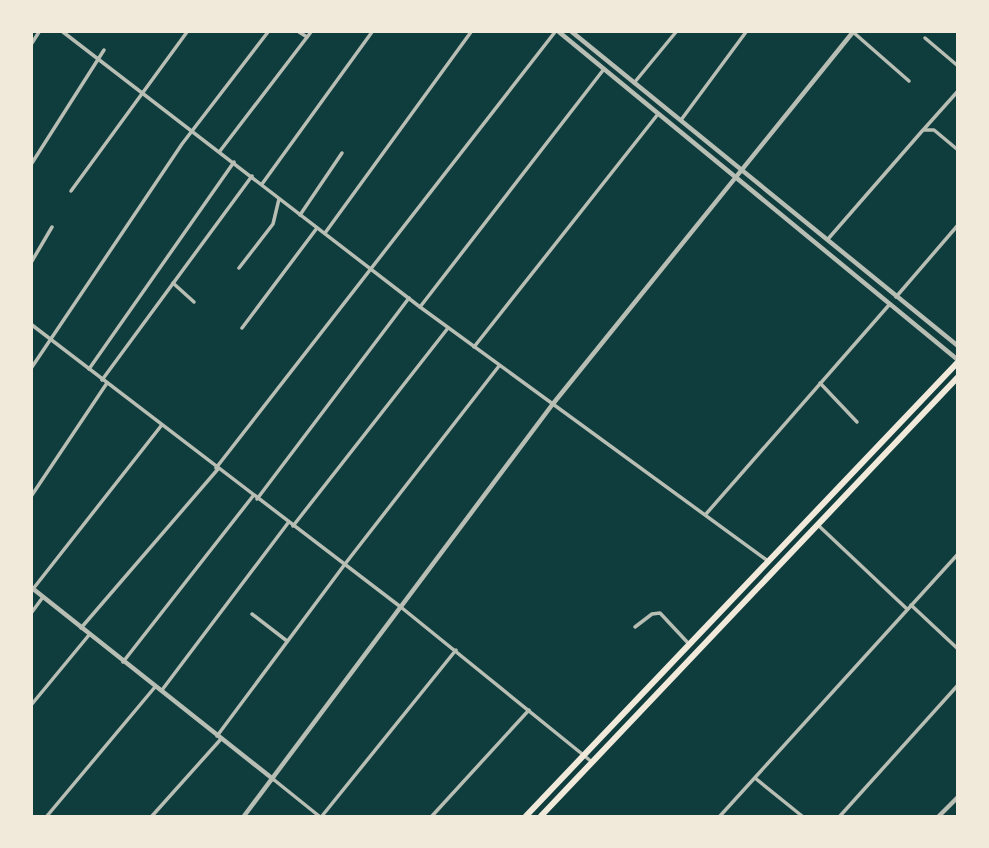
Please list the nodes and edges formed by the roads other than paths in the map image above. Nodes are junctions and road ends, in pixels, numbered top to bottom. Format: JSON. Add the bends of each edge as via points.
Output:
{"nodes":[{"id":1,"x":39,"y":32,"type":"edge"},
{"id":2,"x":64,"y":32,"type":"edge"},
{"id":3,"x":187,"y":32,"type":"edge"},
{"id":4,"x":268,"y":32,"type":"edge"},
{"id":5,"x":299,"y":32,"type":"edge"},
{"id":6,"x":311,"y":32,"type":"edge"},
{"id":7,"x":372,"y":32,"type":"edge"},
{"id":8,"x":471,"y":32,"type":"edge"},
{"id":9,"x":557,"y":32,"type":"edge"},
{"id":10,"x":572,"y":32,"type":"edge"},
{"id":11,"x":676,"y":32,"type":"edge"},
{"id":12,"x":746,"y":32,"type":"edge"},
{"id":13,"x":853,"y":32,"type":"edge"},
{"id":14,"x":307,"y":37,"type":"junction"},
{"id":15,"x":925,"y":38,"type":"dead end"},
{"id":16,"x":32,"y":43,"type":"edge"},
{"id":17,"x":104,"y":50,"type":"dead end"},
{"id":18,"x":98,"y":58,"type":"junction"},
{"id":19,"x":957,"y":66,"type":"edge"},
{"id":20,"x":604,"y":69,"type":"junction"},
{"id":21,"x":909,"y":81,"type":"dead end"},
{"id":22,"x":634,"y":83,"type":"junction"},
{"id":23,"x":141,"y":91,"type":"junction"},
{"id":24,"x":957,"y":91,"type":"edge"},
{"id":25,"x":658,"y":114,"type":"junction"},
{"id":26,"x":680,"y":121,"type":"junction"},
{"id":27,"x":192,"y":130,"type":"junction"},
{"id":28,"x":923,"y":130,"type":"junction"},
{"id":29,"x":957,"y":150,"type":"edge"},
{"id":30,"x":220,"y":151,"type":"junction"},
{"id":31,"x":342,"y":153,"type":"dead end"},
{"id":32,"x":234,"y":162,"type":"junction"},
{"id":33,"x":32,"y":163,"type":"edge"},
{"id":34,"x":740,"y":169,"type":"junction"},
{"id":35,"x":251,"y":176,"type":"junction"},
{"id":36,"x":734,"y":178,"type":"junction"},
{"id":37,"x":262,"y":184,"type":"junction"},
{"id":38,"x":71,"y":191,"type":"dead end"},
{"id":39,"x":279,"y":198,"type":"junction"},
{"id":40,"x":300,"y":215,"type":"junction"},
{"id":41,"x":957,"y":225,"type":"edge"},
{"id":42,"x":52,"y":227,"type":"dead end"},
{"id":43,"x":317,"y":228,"type":"junction"},
{"id":44,"x":325,"y":233,"type":"junction"},
{"id":45,"x":826,"y":241,"type":"junction"},
{"id":46,"x":841,"y":253,"type":"junction"},
{"id":47,"x":32,"y":261,"type":"edge"},
{"id":48,"x":835,"y":261,"type":"junction"},
{"id":49,"x":370,"y":267,"type":"junction"},
{"id":50,"x":239,"y":268,"type":"dead end"},
{"id":51,"x":173,"y":283,"type":"junction"},
{"id":52,"x":896,"y":297,"type":"junction"},
{"id":53,"x":409,"y":298,"type":"junction"},
{"id":54,"x":194,"y":302,"type":"dead end"},
{"id":55,"x":889,"y":305,"type":"junction"},
{"id":56,"x":420,"y":307,"type":"junction"},
{"id":57,"x":32,"y":325,"type":"edge"},
{"id":58,"x":242,"y":328,"type":"dead end"},
{"id":59,"x":448,"y":328,"type":"junction"},
{"id":60,"x":50,"y":340,"type":"junction"},
{"id":61,"x":957,"y":346,"type":"edge"},
{"id":62,"x":474,"y":347,"type":"junction"},
{"id":63,"x":957,"y":361,"type":"edge"},
{"id":64,"x":499,"y":366,"type":"junction"},
{"id":65,"x":32,"y":367,"type":"edge"},
{"id":66,"x":89,"y":369,"type":"junction"},
{"id":67,"x":957,"y":377,"type":"edge"},
{"id":68,"x":102,"y":380,"type":"junction"},
{"id":69,"x":107,"y":383,"type":"junction"},
{"id":70,"x":820,"y":383,"type":"junction"},
{"id":71,"x":552,"y":405,"type":"junction"},
{"id":72,"x":857,"y":422,"type":"dead end"},
{"id":73,"x":161,"y":426,"type":"junction"},
{"id":74,"x":217,"y":468,"type":"junction"},
{"id":75,"x":32,"y":495,"type":"edge"},
{"id":76,"x":255,"y":497,"type":"junction"},
{"id":77,"x":706,"y":514,"type":"junction"},
{"id":78,"x":291,"y":524,"type":"junction"},
{"id":79,"x":817,"y":524,"type":"junction"},
{"id":80,"x":957,"y":554,"type":"edge"},
{"id":81,"x":768,"y":561,"type":"junction"},
{"id":82,"x":345,"y":564,"type":"junction"},
{"id":83,"x":32,"y":588,"type":"edge"},
{"id":84,"x":43,"y":597,"type":"junction"},
{"id":85,"x":909,"y":607,"type":"junction"},
{"id":86,"x":402,"y":608,"type":"junction"},
{"id":87,"x":32,"y":612,"type":"edge"},
{"id":88,"x":252,"y":614,"type":"dead end"},
{"id":89,"x":635,"y":627,"type":"dead end"},
{"id":90,"x":80,"y":628,"type":"junction"},
{"id":91,"x":89,"y":635,"type":"junction"},
{"id":92,"x":288,"y":641,"type":"junction"},
{"id":93,"x":689,"y":645,"type":"junction"},
{"id":94,"x":957,"y":649,"type":"edge"},
{"id":95,"x":456,"y":650,"type":"junction"},
{"id":96,"x":123,"y":662,"type":"junction"},
{"id":97,"x":957,"y":685,"type":"edge"},
{"id":98,"x":155,"y":687,"type":"junction"},
{"id":99,"x":160,"y":692,"type":"junction"},
{"id":100,"x":32,"y":704,"type":"edge"},
{"id":101,"x":529,"y":710,"type":"junction"},
{"id":102,"x":219,"y":738,"type":"junction"},
{"id":103,"x":584,"y":755,"type":"junction"},
{"id":104,"x":592,"y":762,"type":"junction"},
{"id":105,"x":755,"y":778,"type":"junction"},
{"id":106,"x":274,"y":779,"type":"junction"},
{"id":107,"x":957,"y":797,"type":"edge"},
{"id":108,"x":47,"y":817,"type":"edge"},
{"id":109,"x":152,"y":817,"type":"edge"},
{"id":110,"x":244,"y":817,"type":"edge"},
{"id":111,"x":320,"y":817,"type":"edge"},
{"id":112,"x":432,"y":817,"type":"edge"},
{"id":113,"x":526,"y":817,"type":"edge"},
{"id":114,"x":541,"y":817,"type":"edge"},
{"id":115,"x":720,"y":817,"type":"edge"},
{"id":116,"x":802,"y":817,"type":"edge"},
{"id":117,"x":840,"y":817,"type":"edge"},
{"id":118,"x":939,"y":817,"type":"edge"}],
"edges":[{"from":1,"to":16,"type":"street"},
{"from":2,"to":18,"type":"street"},
{"from":3,"to":23,"type":"street"},
{"from":4,"to":27,"type":"street"},
{"from":5,"to":14,"type":"street"},
{"from":6,"to":14,"type":"street"},
{"from":7,"to":37,"type":"street"},
{"from":8,"to":44,"type":"street"},
{"from":9,"to":20,"type":"street"},
{"from":9,"to":49,"type":"street"},
{"from":10,"to":22,"type":"street"},
{"from":11,"to":22,"type":"street"},
{"from":12,"to":26,"type":"street"},
{"from":13,"to":21,"type":"street"},
{"from":13,"to":34,"type":"street"},
{"from":14,"to":30,"type":"street"},
{"from":15,"to":19,"type":"street"},
{"from":17,"to":18,"type":"street"},
{"from":18,"to":23,"type":"street"},
{"from":18,"to":33,"type":"street"},
{"from":20,"to":25,"type":"street"},
{"from":20,"to":56,"type":"street"},
{"from":22,"to":26,"type":"street"},
{"from":23,"to":27,"type":"street"},
{"from":23,"to":38,"type":"street"},
{"from":24,"to":28,"type":"street"},
{"from":25,"to":36,"type":"street"},
{"from":25,"to":62,"type":"street"},
{"from":26,"to":34,"type":"street"},
{"from":27,"to":30,"type":"street"},
{"from":27,"to":60,"type":"street"},
{"from":28,"to":29,"type":"street","via":[[933,130]]},
{"from":28,"to":45,"type":"street"},
{"from":30,"to":32,"type":"street"},
{"from":31,"to":40,"type":"street"},
{"from":32,"to":35,"type":"street"},
{"from":32,"to":66,"type":"street"},
{"from":34,"to":36,"type":"street"},
{"from":34,"to":45,"type":"street"},
{"from":35,"to":37,"type":"street"},
{"from":35,"to":51,"type":"street"},
{"from":36,"to":48,"type":"street"},
{"from":36,"to":71,"type":"street"},
{"from":37,"to":39,"type":"street"},
{"from":39,"to":40,"type":"street"},
{"from":39,"to":50,"type":"street","via":[[273,224]]},
{"from":40,"to":43,"type":"street"},
{"from":41,"to":52,"type":"street"},
{"from":42,"to":47,"type":"street"},
{"from":43,"to":44,"type":"street"},
{"from":43,"to":58,"type":"street"},
{"from":44,"to":49,"type":"street"},
{"from":45,"to":46,"type":"street"},
{"from":46,"to":48,"type":"street"},
{"from":46,"to":52,"type":"street"},
{"from":48,"to":55,"type":"street"},
{"from":49,"to":53,"type":"street"},
{"from":49,"to":74,"type":"street"},
{"from":51,"to":54,"type":"street"},
{"from":51,"to":68,"type":"street"},
{"from":52,"to":61,"type":"street"},
{"from":53,"to":56,"type":"street"},
{"from":53,"to":76,"type":"street"},
{"from":55,"to":63,"type":"street"},
{"from":55,"to":70,"type":"street"},
{"from":56,"to":59,"type":"street"},
{"from":57,"to":60,"type":"street"},
{"from":59,"to":62,"type":"street"},
{"from":59,"to":78,"type":"street"},
{"from":60,"to":65,"type":"street"},
{"from":60,"to":66,"type":"street"},
{"from":62,"to":64,"type":"street"},
{"from":63,"to":81,"type":"highway"},
{"from":64,"to":71,"type":"street"},
{"from":64,"to":82,"type":"street"},
{"from":66,"to":68,"type":"street"},
{"from":67,"to":79,"type":"highway"},
{"from":68,"to":69,"type":"street"},
{"from":69,"to":73,"type":"street"},
{"from":69,"to":75,"type":"street"},
{"from":70,"to":72,"type":"street"},
{"from":70,"to":77,"type":"street"},
{"from":71,"to":77,"type":"street"},
{"from":71,"to":86,"type":"street"},
{"from":73,"to":74,"type":"street"},
{"from":73,"to":83,"type":"street"},
{"from":74,"to":76,"type":"street"},
{"from":74,"to":90,"type":"street"},
{"from":76,"to":78,"type":"street"},
{"from":76,"to":96,"type":"street"},
{"from":77,"to":81,"type":"street"},
{"from":78,"to":82,"type":"street"},
{"from":78,"to":99,"type":"street"},
{"from":79,"to":85,"type":"street"},
{"from":79,"to":104,"type":"highway"},
{"from":80,"to":85,"type":"street"},
{"from":81,"to":93,"type":"highway"},
{"from":82,"to":86,"type":"street"},
{"from":82,"to":92,"type":"street"},
{"from":83,"to":84,"type":"street"},
{"from":84,"to":87,"type":"street"},
{"from":84,"to":90,"type":"street"},
{"from":85,"to":94,"type":"street"},
{"from":85,"to":105,"type":"street"},
{"from":86,"to":95,"type":"street"},
{"from":86,"to":106,"type":"street"},
{"from":88,"to":92,"type":"street"},
{"from":89,"to":93,"type":"street","via":[[660,613]]},
{"from":90,"to":91,"type":"street"},
{"from":91,"to":96,"type":"street"},
{"from":91,"to":100,"type":"street"},
{"from":92,"to":102,"type":"street"},
{"from":93,"to":103,"type":"highway"},
{"from":95,"to":101,"type":"street"},
{"from":95,"to":111,"type":"street"},
{"from":96,"to":98,"type":"street"},
{"from":97,"to":117,"type":"street"},
{"from":98,"to":99,"type":"street"},
{"from":98,"to":108,"type":"street"},
{"from":99,"to":102,"type":"street"},
{"from":101,"to":103,"type":"street"},
{"from":101,"to":112,"type":"street"},
{"from":102,"to":106,"type":"street"},
{"from":102,"to":109,"type":"street"},
{"from":103,"to":104,"type":"street"},
{"from":103,"to":113,"type":"highway"},
{"from":104,"to":114,"type":"highway"},
{"from":105,"to":115,"type":"street"},
{"from":105,"to":116,"type":"street"},
{"from":106,"to":110,"type":"street"},
{"from":106,"to":111,"type":"street"},
{"from":107,"to":118,"type":"street"}]}
